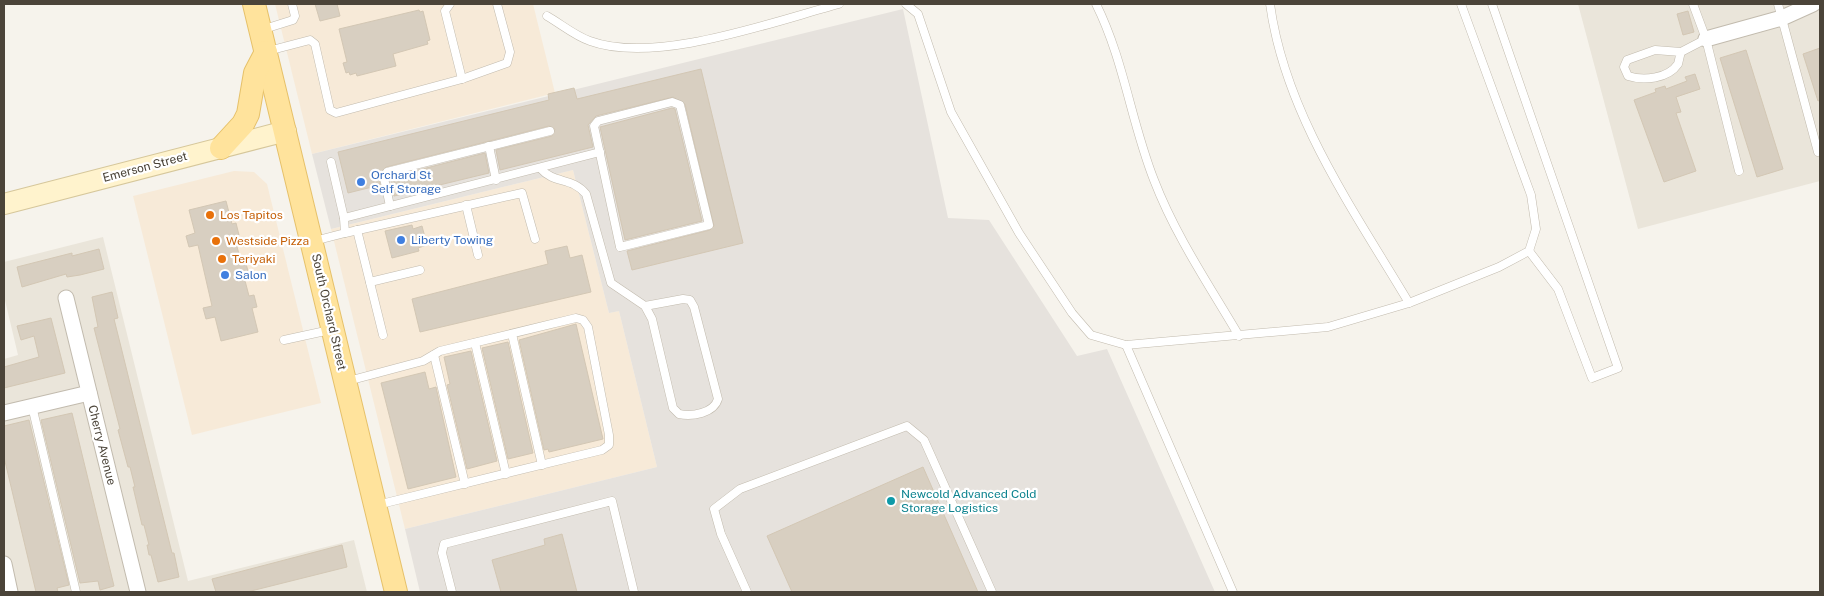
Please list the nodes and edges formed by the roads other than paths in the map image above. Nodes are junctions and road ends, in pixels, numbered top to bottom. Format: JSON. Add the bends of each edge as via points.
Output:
{"nodes":[{"id":1,"x":254,"y":4,"type":"edge"},
{"id":2,"x":292,"y":4,"type":"edge"},
{"id":3,"x":450,"y":4,"type":"edge"},
{"id":4,"x":497,"y":4,"type":"edge"},
{"id":5,"x":839,"y":4,"type":"edge"},
{"id":6,"x":906,"y":4,"type":"edge"},
{"id":7,"x":1096,"y":4,"type":"edge"},
{"id":8,"x":1270,"y":4,"type":"edge"},
{"id":9,"x":1461,"y":4,"type":"edge"},
{"id":10,"x":1492,"y":4,"type":"edge"},
{"id":11,"x":1692,"y":4,"type":"edge"},
{"id":12,"x":1813,"y":4,"type":"edge"},
{"id":13,"x":1780,"y":11,"type":"edge"},
{"id":14,"x":547,"y":16,"type":"dead end"},
{"id":15,"x":261,"y":30,"type":"junction"},
{"id":16,"x":1706,"y":39,"type":"junction"},
{"id":17,"x":266,"y":52,"type":"junction"},
{"id":18,"x":1681,"y":52,"type":"junction"},
{"id":19,"x":462,"y":79,"type":"junction"},
{"id":20,"x":286,"y":131,"type":"junction"},
{"id":21,"x":550,"y":131,"type":"dead end"},
{"id":22,"x":489,"y":146,"type":"junction"},
{"id":23,"x":221,"y":148,"type":"junction"},
{"id":24,"x":600,"y":152,"type":"junction"},
{"id":25,"x":1818,"y":152,"type":"dead end"},
{"id":26,"x":331,"y":162,"type":"dead end"},
{"id":27,"x":541,"y":169,"type":"junction"},
{"id":28,"x":1739,"y":171,"type":"dead end"},
{"id":29,"x":496,"y":180,"type":"junction"},
{"id":30,"x":4,"y":204,"type":"edge"},
{"id":31,"x":466,"y":205,"type":"junction"},
{"id":32,"x":390,"y":206,"type":"junction"},
{"id":33,"x":344,"y":218,"type":"junction"},
{"id":34,"x":357,"y":230,"type":"junction"},
{"id":35,"x":345,"y":233,"type":"junction"},
{"id":36,"x":535,"y":239,"type":"dead end"},
{"id":37,"x":312,"y":241,"type":"junction"},
{"id":38,"x":1529,"y":251,"type":"junction"},
{"id":39,"x":478,"y":255,"type":"dead end"},
{"id":40,"x":420,"y":270,"type":"dead end"},
{"id":41,"x":370,"y":282,"type":"junction"},
{"id":42,"x":66,"y":298,"type":"dead end"},
{"id":43,"x":1409,"y":303,"type":"junction"},
{"id":44,"x":645,"y":306,"type":"junction"},
{"id":45,"x":333,"y":329,"type":"junction"},
{"id":46,"x":512,"y":334,"type":"junction"},
{"id":47,"x":382,"y":335,"type":"dead end"},
{"id":48,"x":1239,"y":336,"type":"junction"},
{"id":49,"x":284,"y":340,"type":"dead end"},
{"id":50,"x":475,"y":343,"type":"junction"},
{"id":51,"x":1126,"y":345,"type":"junction"},
{"id":52,"x":434,"y":355,"type":"junction"},
{"id":53,"x":346,"y":382,"type":"junction"},
{"id":54,"x":89,"y":393,"type":"junction"},
{"id":55,"x":32,"y":406,"type":"junction"},
{"id":56,"x":4,"y":413,"type":"edge"},
{"id":57,"x":542,"y":465,"type":"junction"},
{"id":58,"x":506,"y":474,"type":"junction"},
{"id":59,"x":465,"y":484,"type":"junction"},
{"id":60,"x":375,"y":505,"type":"junction"},
{"id":61,"x":76,"y":592,"type":"edge"},
{"id":62,"x":138,"y":592,"type":"edge"},
{"id":63,"x":396,"y":592,"type":"edge"},
{"id":64,"x":452,"y":592,"type":"edge"},
{"id":65,"x":634,"y":592,"type":"edge"},
{"id":66,"x":746,"y":592,"type":"edge"},
{"id":67,"x":992,"y":592,"type":"edge"},
{"id":68,"x":1234,"y":592,"type":"edge"}],
"edges":[{"from":1,"to":15,"type":"main road","name":"South Orchard Street"},
{"from":2,"to":15,"type":"lane","via":[[293,20]]},
{"from":3,"to":19,"type":"lane","via":[[445,11]]},
{"from":4,"to":19,"type":"lane","via":[[510,52],[506,63]]},
{"from":5,"to":14,"type":"lane","via":[[690,44],[629,48],[590,41]]},
{"from":6,"to":51,"type":"lane","via":[[918,14],[951,112],[1019,233],[1072,313],[1091,335]]},
{"from":7,"to":48,"type":"lane","via":[[1116,51],[1159,194],[1169,217]]},
{"from":8,"to":43,"type":"lane","via":[[1274,33],[1292,94],[1325,160]]},
{"from":9,"to":38,"type":"lane","via":[[1531,195],[1536,229]]},
{"from":10,"to":38,"type":"lane","via":[[1618,368],[1592,378],[1558,289]]},
{"from":11,"to":16,"type":"lane"},
{"from":12,"to":13,"type":"street"},
{"from":13,"to":16,"type":"street"},
{"from":13,"to":25,"type":"lane"},
{"from":15,"to":17,"type":"main road","name":"South Orchard Street"},
{"from":16,"to":18,"type":"lane"},
{"from":16,"to":28,"type":"lane"},
{"from":17,"to":19,"type":"lane","via":[[310,40],[315,44],[330,110],[336,113]]},
{"from":17,"to":20,"type":"main road","name":"South Orchard Street"},
{"from":17,"to":23,"type":"main road","via":[[255,73],[248,114]]},
{"from":18,"to":18,"type":"lane","via":[[1655,50],[1627,60],[1624,67],[1628,76],[1638,80],[1659,77],[1677,64]]},
{"from":20,"to":23,"type":"main road","name":"Emerson Street"},
{"from":20,"to":37,"type":"main road","name":"South Orchard Street"},
{"from":21,"to":22,"type":"lane"},
{"from":22,"to":29,"type":"lane"},
{"from":22,"to":32,"type":"lane","via":[[387,172],[384,178]]},
{"from":23,"to":30,"type":"main road","name":"Emerson Street"},
{"from":24,"to":24,"type":"lane","via":[[620,246],[709,225],[680,105],[672,102],[598,121],[594,126]]},
{"from":24,"to":27,"type":"lane"},
{"from":26,"to":33,"type":"lane"},
{"from":27,"to":29,"type":"lane"},
{"from":27,"to":44,"type":"lane","via":[[548,176],[578,185],[586,194],[611,283]]},
{"from":29,"to":32,"type":"lane"},
{"from":31,"to":34,"type":"lane"},
{"from":31,"to":36,"type":"lane","via":[[522,193]]},
{"from":31,"to":39,"type":"lane"},
{"from":32,"to":33,"type":"lane"},
{"from":33,"to":35,"type":"lane"},
{"from":34,"to":35,"type":"lane"},
{"from":34,"to":41,"type":"lane"},
{"from":35,"to":37,"type":"lane"},
{"from":37,"to":45,"type":"main road","name":"South Orchard Street"},
{"from":38,"to":43,"type":"lane","via":[[1499,267]]},
{"from":40,"to":41,"type":"lane"},
{"from":41,"to":47,"type":"lane"},
{"from":42,"to":54,"type":"street","name":"Cherry Avenue"},
{"from":43,"to":48,"type":"lane","via":[[1328,327]]},
{"from":44,"to":44,"type":"lane","via":[[652,319],[674,408],[686,416],[711,410],[718,398],[690,300]]},
{"from":45,"to":49,"type":"lane"},
{"from":45,"to":53,"type":"main road","name":"South Orchard Street"},
{"from":46,"to":50,"type":"lane"},
{"from":46,"to":57,"type":"lane"},
{"from":46,"to":57,"type":"lane","via":[[576,318],[583,320],[588,327],[609,445],[602,450]]},
{"from":48,"to":51,"type":"lane"},
{"from":50,"to":52,"type":"lane"},
{"from":50,"to":58,"type":"lane"},
{"from":51,"to":68,"type":"lane"},
{"from":52,"to":53,"type":"lane","via":[[423,361]]},
{"from":52,"to":59,"type":"lane"},
{"from":53,"to":60,"type":"main road","name":"South Orchard Street"},
{"from":54,"to":55,"type":"street"},
{"from":54,"to":62,"type":"street","name":"Cherry Avenue"},
{"from":55,"to":56,"type":"street"},
{"from":55,"to":61,"type":"lane"},
{"from":57,"to":58,"type":"lane"},
{"from":58,"to":59,"type":"lane"},
{"from":59,"to":60,"type":"lane"},
{"from":60,"to":63,"type":"main road","name":"South Orchard Street"},
{"from":64,"to":65,"type":"lane","via":[[442,553],[444,544],[612,501]]},
{"from":66,"to":67,"type":"lane","via":[[714,509],[740,489],[907,426],[924,440]]}]}
